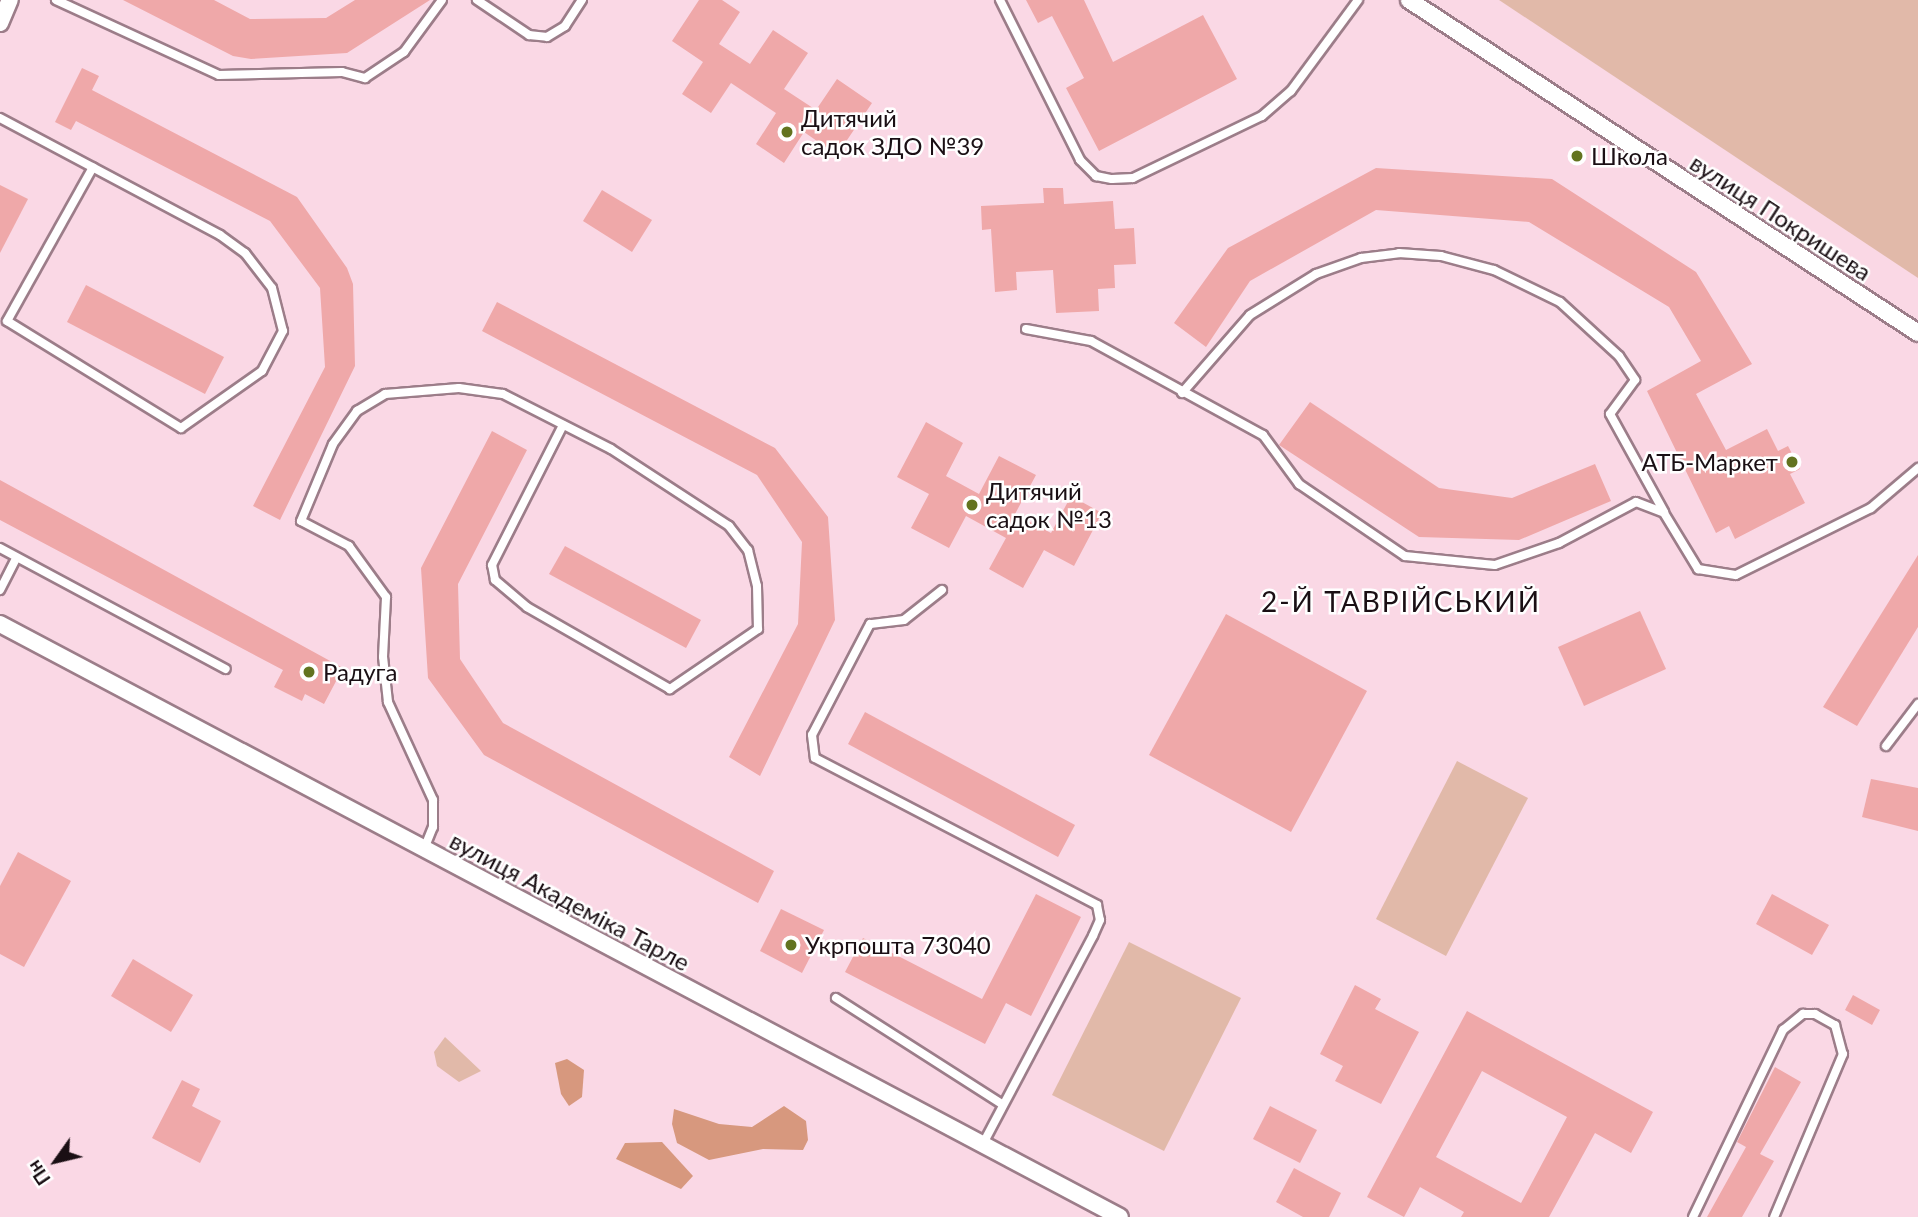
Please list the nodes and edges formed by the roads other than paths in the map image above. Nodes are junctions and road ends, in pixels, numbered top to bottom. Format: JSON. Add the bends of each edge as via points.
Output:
{"nodes":[{"id":1,"x":10,"y":0,"type":"edge"},
{"id":2,"x":56,"y":0,"type":"edge"},
{"id":3,"x":442,"y":0,"type":"edge"},
{"id":4,"x":477,"y":0,"type":"edge"},
{"id":5,"x":582,"y":0,"type":"edge"},
{"id":6,"x":1000,"y":0,"type":"edge"},
{"id":7,"x":1358,"y":0,"type":"edge"},
{"id":8,"x":1409,"y":0,"type":"edge"},
{"id":9,"x":0,"y":23,"type":"edge"},
{"id":10,"x":0,"y":118,"type":"edge"},
{"id":11,"x":93,"y":167,"type":"junction"},
{"id":12,"x":1026,"y":328,"type":"dead end"},
{"id":13,"x":1918,"y":333,"type":"edge"},
{"id":14,"x":1182,"y":393,"type":"junction"},
{"id":15,"x":563,"y":425,"type":"junction"},
{"id":16,"x":1918,"y":468,"type":"edge"},
{"id":17,"x":1664,"y":513,"type":"junction"},
{"id":18,"x":0,"y":548,"type":"edge"},
{"id":19,"x":16,"y":558,"type":"junction"},
{"id":20,"x":0,"y":590,"type":"edge"},
{"id":21,"x":942,"y":590,"type":"dead end"},
{"id":22,"x":0,"y":624,"type":"edge"},
{"id":23,"x":226,"y":668,"type":"dead end"},
{"id":24,"x":1918,"y":704,"type":"edge"},
{"id":25,"x":1886,"y":746,"type":"dead end"},
{"id":26,"x":424,"y":849,"type":"junction"},
{"id":27,"x":836,"y":998,"type":"dead end"},
{"id":28,"x":1003,"y":1105,"type":"junction"},
{"id":29,"x":982,"y":1144,"type":"junction"},
{"id":30,"x":1120,"y":1217,"type":"edge"},
{"id":31,"x":1693,"y":1217,"type":"edge"},
{"id":32,"x":1774,"y":1217,"type":"edge"}],
"edges":[{"from":1,"to":9,"type":"street"},
{"from":2,"to":3,"type":"lane","via":[[219,75],[342,72],[365,78],[404,52]]},
{"from":4,"to":5,"type":"lane","via":[[529,35],[547,37],[565,26]]},
{"from":6,"to":7,"type":"lane","via":[[1080,160],[1096,177],[1112,179],[1133,178],[1262,116],[1291,91]]},
{"from":8,"to":13,"type":"street","name":"вулиця Покришева"},
{"from":10,"to":11,"type":"lane"},
{"from":11,"to":11,"type":"lane","via":[[220,235],[245,253],[272,288],[282,331],[262,371],[181,428],[7,321]]},
{"from":12,"to":14,"type":"lane","via":[[1091,341]]},
{"from":14,"to":17,"type":"lane","via":[[1263,435],[1299,484],[1405,556],[1495,565],[1559,543],[1636,502]]},
{"from":14,"to":17,"type":"lane","via":[[1250,315],[1316,274],[1373,256],[1441,256],[1494,270],[1560,302],[1619,356],[1635,380],[1610,415]]},
{"from":15,"to":15,"type":"lane","via":[[611,449],[729,526],[748,550],[757,586],[758,629],[670,689],[538,613],[495,580],[492,565]]},
{"from":15,"to":26,"type":"lane","via":[[503,394],[459,388],[385,394],[357,411],[333,444],[301,521],[349,547],[386,597],[383,657],[388,702],[433,800],[433,827]]},
{"from":16,"to":17,"type":"lane","via":[[1871,508],[1736,575],[1699,569]]},
{"from":18,"to":19,"type":"lane"},
{"from":19,"to":20,"type":"lane"},
{"from":19,"to":23,"type":"lane"},
{"from":21,"to":28,"type":"lane","via":[[904,620],[870,624],[812,735],[815,758],[1097,905],[1100,920],[1093,936]]},
{"from":22,"to":26,"type":"street","name":"вулиця Академіка Тарле"},
{"from":24,"to":25,"type":"lane"},
{"from":26,"to":29,"type":"street","name":"вулиця Академіка Тарле"},
{"from":27,"to":28,"type":"lane"},
{"from":28,"to":29,"type":"lane"},
{"from":29,"to":30,"type":"street","name":"вулиця Академіка Тарле"},
{"from":31,"to":32,"type":"lane","via":[[1783,1030],[1803,1014],[1815,1014],[1835,1025],[1843,1054]]}]}
